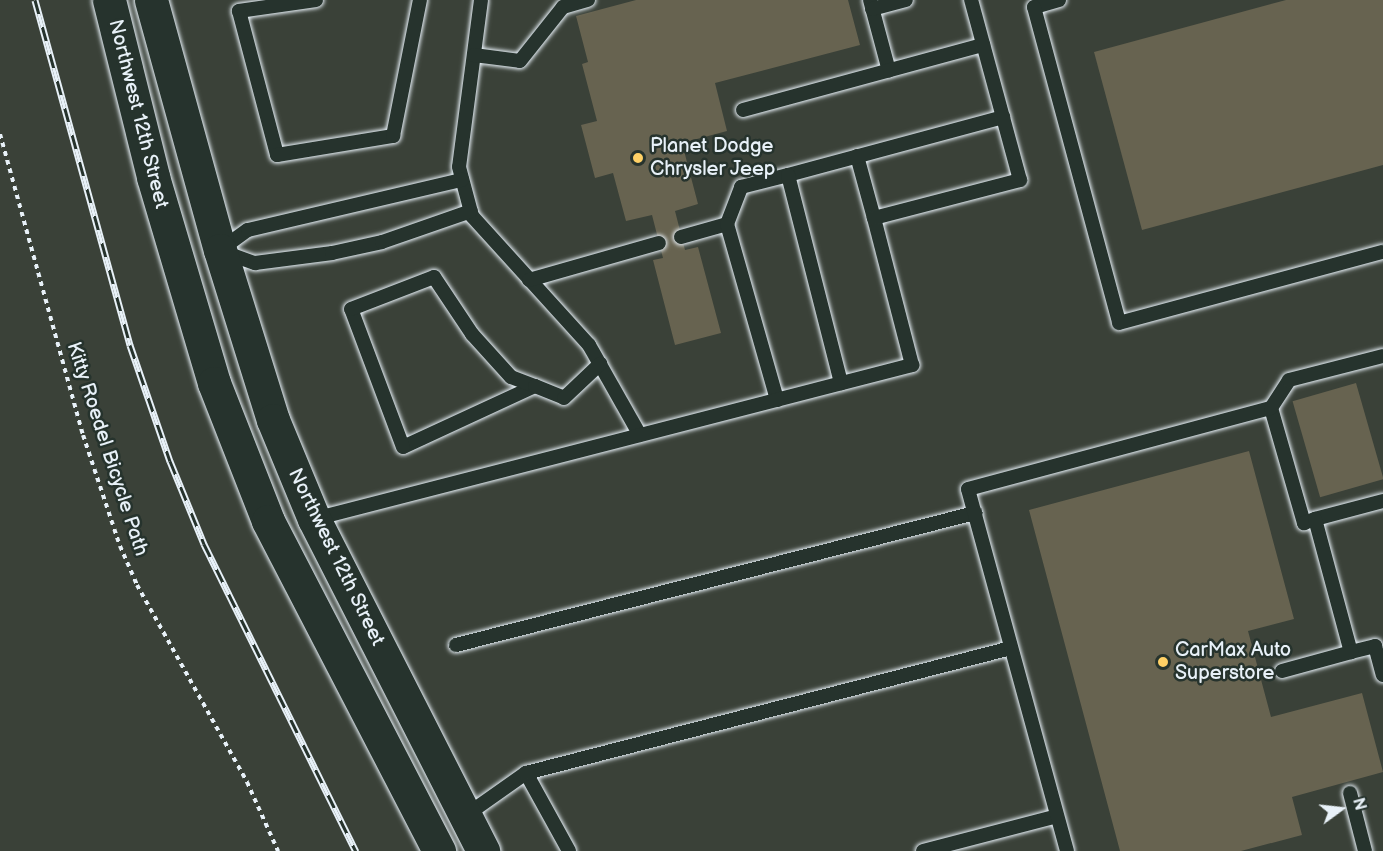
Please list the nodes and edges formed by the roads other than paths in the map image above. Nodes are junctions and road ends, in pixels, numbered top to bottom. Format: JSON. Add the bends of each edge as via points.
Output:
{"nodes":[{"id":1,"x":109,"y":0,"type":"edge"},
{"id":2,"x":151,"y":0,"type":"edge"},
{"id":3,"x":316,"y":0,"type":"edge"},
{"id":4,"x":420,"y":0,"type":"edge"},
{"id":5,"x":481,"y":0,"type":"edge"},
{"id":6,"x":588,"y":0,"type":"edge"},
{"id":7,"x":906,"y":0,"type":"edge"},
{"id":8,"x":970,"y":0,"type":"edge"},
{"id":9,"x":1059,"y":0,"type":"edge"},
{"id":10,"x":871,"y":4,"type":"edge"},
{"id":11,"x":983,"y":45,"type":"junction"},
{"id":12,"x":474,"y":55,"type":"junction"},
{"id":13,"x":889,"y":71,"type":"junction"},
{"id":14,"x":742,"y":110,"type":"dead end"},
{"id":15,"x":1002,"y":117,"type":"junction"},
{"id":16,"x":857,"y":156,"type":"junction"},
{"id":17,"x":788,"y":175,"type":"junction"},
{"id":18,"x":462,"y":180,"type":"junction"},
{"id":19,"x":471,"y":211,"type":"junction"},
{"id":20,"x":874,"y":218,"type":"junction"},
{"id":21,"x":727,"y":224,"type":"junction"},
{"id":22,"x":681,"y":237,"type":"dead end"},
{"id":23,"x":659,"y":243,"type":"dead end"},
{"id":24,"x":220,"y":250,"type":"junction"},
{"id":25,"x":1383,"y":252,"type":"edge"},
{"id":26,"x":178,"y":262,"type":"junction"},
{"id":27,"x":529,"y":280,"type":"junction"},
{"id":28,"x":1383,"y":356,"type":"edge"},
{"id":29,"x":600,"y":364,"type":"junction"},
{"id":30,"x":841,"y":383,"type":"junction"},
{"id":31,"x":536,"y":386,"type":"junction"},
{"id":32,"x":777,"y":400,"type":"junction"},
{"id":33,"x":1271,"y":408,"type":"junction"},
{"id":34,"x":640,"y":435,"type":"junction"},
{"id":35,"x":1383,"y":501,"type":"edge"},
{"id":36,"x":975,"y":513,"type":"junction"},
{"id":37,"x":314,"y":519,"type":"junction"},
{"id":38,"x":1316,"y":519,"type":"junction"},
{"id":39,"x":456,"y":645,"type":"dead end"},
{"id":40,"x":1011,"y":648,"type":"junction"},
{"id":41,"x":1351,"y":652,"type":"junction"},
{"id":42,"x":1282,"y":671,"type":"dead end"},
{"id":43,"x":1383,"y":675,"type":"edge"},
{"id":44,"x":526,"y":773,"type":"junction"},
{"id":45,"x":1350,"y":793,"type":"dead end"},
{"id":46,"x":465,"y":816,"type":"junction"},
{"id":47,"x":1057,"y":816,"type":"junction"},
{"id":48,"x":440,"y":851,"type":"edge"},
{"id":49,"x":483,"y":851,"type":"edge"},
{"id":50,"x":569,"y":851,"type":"edge"},
{"id":51,"x":922,"y":851,"type":"edge"},
{"id":52,"x":1067,"y":851,"type":"edge"},
{"id":53,"x":1365,"y":851,"type":"edge"}],
"edges":[{"from":1,"to":26,"type":"main road","name":"Northwest 12th Street"},
{"from":2,"to":24,"type":"main road","name":"Northwest 12th Street"},
{"from":3,"to":4,"type":"lane","via":[[239,11],[277,155],[393,136]]},
{"from":5,"to":12,"type":"lane"},
{"from":6,"to":12,"type":"lane","via":[[563,7],[520,62]]},
{"from":7,"to":10,"type":"lane"},
{"from":8,"to":11,"type":"lane"},
{"from":9,"to":25,"type":"lane","via":[[1034,7],[1119,323]]},
{"from":10,"to":13,"type":"lane"},
{"from":11,"to":13,"type":"lane"},
{"from":11,"to":15,"type":"lane"},
{"from":12,"to":18,"type":"lane","via":[[459,167]]},
{"from":13,"to":14,"type":"lane"},
{"from":15,"to":16,"type":"lane"},
{"from":15,"to":20,"type":"lane","via":[[1020,180]]},
{"from":16,"to":17,"type":"lane"},
{"from":16,"to":20,"type":"lane"},
{"from":17,"to":21,"type":"lane","via":[[741,187]]},
{"from":17,"to":30,"type":"lane"},
{"from":18,"to":19,"type":"lane"},
{"from":18,"to":24,"type":"lane","via":[[248,230]]},
{"from":19,"to":24,"type":"lane","via":[[382,242],[332,253],[255,263]]},
{"from":19,"to":27,"type":"lane"},
{"from":20,"to":30,"type":"lane","via":[[912,365]]},
{"from":21,"to":22,"type":"lane"},
{"from":21,"to":32,"type":"lane"},
{"from":23,"to":27,"type":"lane"},
{"from":24,"to":26,"type":"main road"},
{"from":24,"to":37,"type":"main road","name":"Northwest 12th Street","via":[[270,410]]},
{"from":26,"to":48,"type":"main road","name":"Northwest 12th Street","via":[[214,382],[268,521]]},
{"from":27,"to":29,"type":"lane","via":[[589,345]]},
{"from":28,"to":33,"type":"lane","via":[[1290,380]]},
{"from":29,"to":31,"type":"lane","via":[[564,398]]},
{"from":29,"to":34,"type":"lane"},
{"from":30,"to":32,"type":"lane"},
{"from":31,"to":31,"type":"lane","via":[[511,377],[434,277],[351,309],[403,447]]},
{"from":32,"to":34,"type":"lane"},
{"from":33,"to":36,"type":"lane","via":[[968,489]]},
{"from":33,"to":38,"type":"lane","via":[[1304,523]]},
{"from":34,"to":37,"type":"lane"},
{"from":35,"to":38,"type":"lane"},
{"from":36,"to":39,"type":"lane"},
{"from":36,"to":40,"type":"lane"},
{"from":37,"to":46,"type":"main road","name":"Northwest 12th Street"},
{"from":38,"to":41,"type":"lane"},
{"from":40,"to":44,"type":"lane"},
{"from":40,"to":47,"type":"lane"},
{"from":41,"to":42,"type":"lane"},
{"from":41,"to":43,"type":"lane","via":[[1375,646]]},
{"from":44,"to":46,"type":"lane"},
{"from":44,"to":50,"type":"lane"},
{"from":45,"to":53,"type":"lane"},
{"from":46,"to":49,"type":"main road","name":"Northwest 12th Street"},
{"from":47,"to":51,"type":"lane"},
{"from":47,"to":52,"type":"lane"}]}
